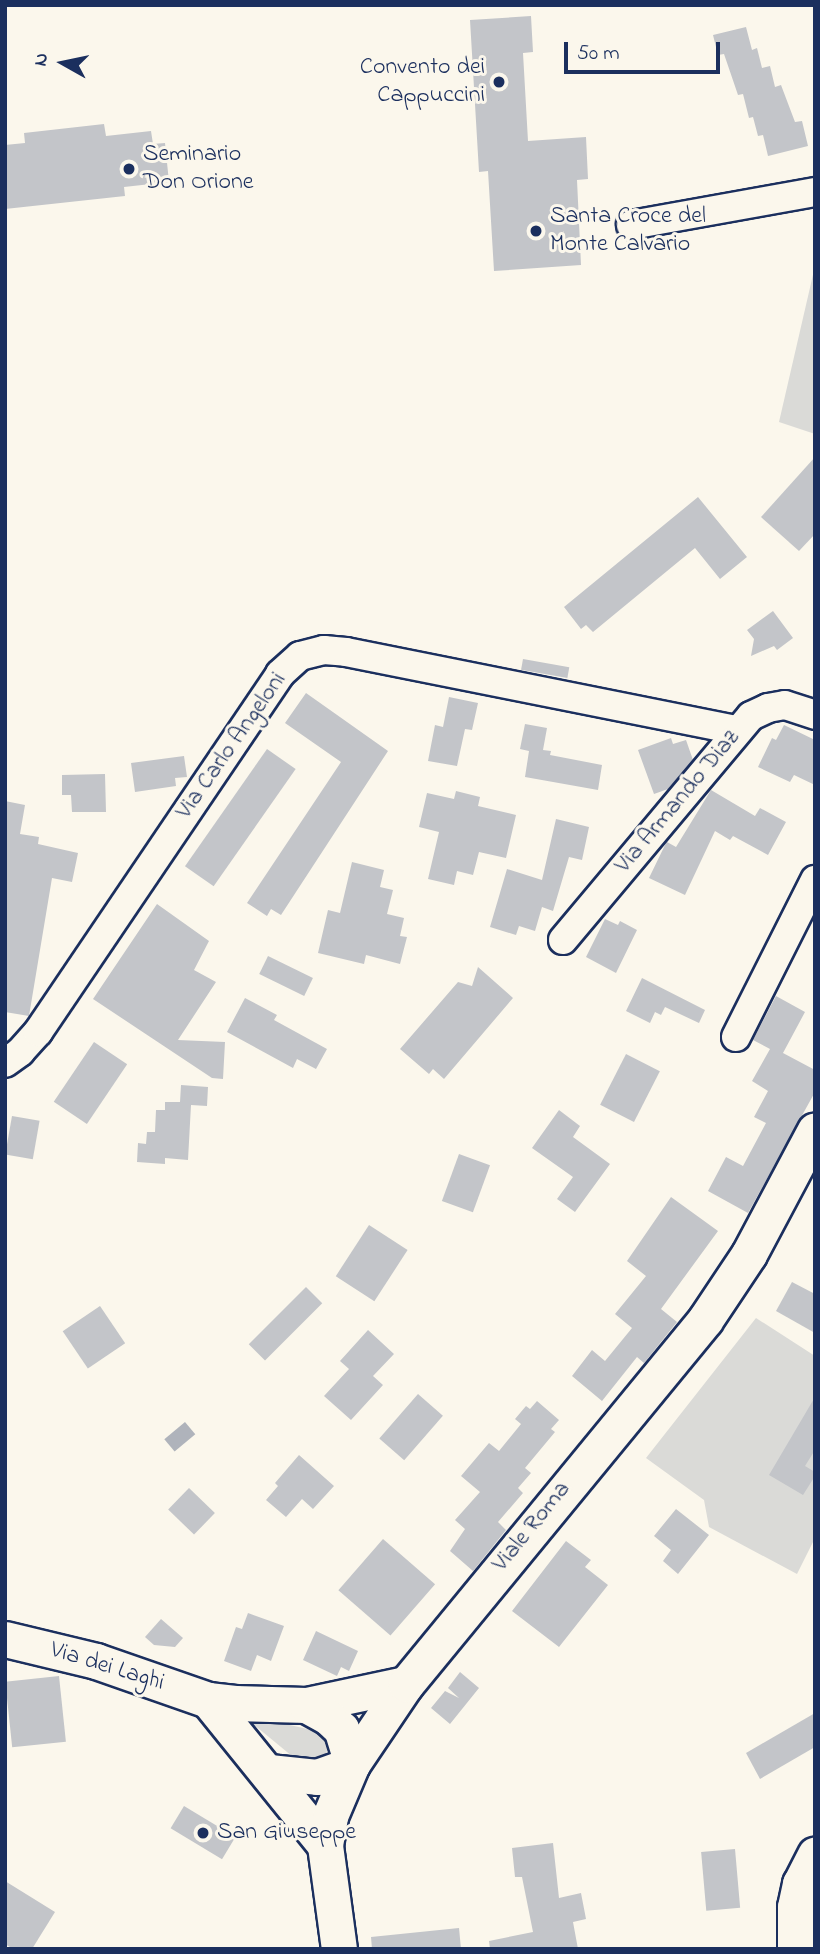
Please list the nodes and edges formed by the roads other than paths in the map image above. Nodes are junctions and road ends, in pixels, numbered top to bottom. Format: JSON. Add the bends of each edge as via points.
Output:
{"nodes":[{"id":1,"x":815,"y":192,"type":"edge"},
{"id":2,"x":631,"y":225,"type":"dead end"},
{"id":3,"x":815,"y":715,"type":"edge"},
{"id":4,"x":738,"y":730,"type":"junction"},
{"id":5,"x":815,"y":880,"type":"edge"},
{"id":6,"x":563,"y":940,"type":"dead end"},
{"id":7,"x":736,"y":1037,"type":"dead end"},
{"id":8,"x":5,"y":1063,"type":"edge"},
{"id":9,"x":815,"y":1130,"type":"edge"},
{"id":10,"x":5,"y":1639,"type":"edge"},
{"id":11,"x":406,"y":1684,"type":"junction"},
{"id":12,"x":208,"y":1700,"type":"junction"},
{"id":13,"x":306,"y":1705,"type":"junction"},
{"id":14,"x":352,"y":1764,"type":"junction"},
{"id":15,"x":269,"y":1773,"type":"junction"},
{"id":16,"x":325,"y":1844,"type":"junction"},
{"id":17,"x":815,"y":1855,"type":"edge"},
{"id":18,"x":339,"y":1949,"type":"edge"},
{"id":19,"x":794,"y":1949,"type":"edge"}],
"edges":[{"from":1,"to":2,"type":"street"},
{"from":3,"to":4,"type":"street","name":"Via Armando Diaz","via":[[790,706],[773,706],[751,716]]},
{"from":4,"to":6,"type":"street","name":"Via Armando Diaz"},
{"from":4,"to":8,"type":"street","name":"Via Carlo Angeloni","via":[[346,652],[324,650],[300,656],[280,674],[38,1032]]},
{"from":5,"to":7,"type":"street"},
{"from":9,"to":11,"type":"main road","name":"Viale Roma","via":[[749,1254],[705,1320]]},
{"from":10,"to":12,"type":"main road","name":"Via dei Laghi","via":[[96,1661]]},
{"from":11,"to":13,"type":"main road","name":"Via dei Laghi"},
{"from":11,"to":14,"type":"main road","name":"Viale Roma"},
{"from":12,"to":13,"type":"main road","name":"Via dei Laghi"},
{"from":12,"to":15,"type":"main road"},
{"from":13,"to":14,"type":"main road","via":[[341,1729]]},
{"from":14,"to":15,"type":"main road","via":[[317,1777]]},
{"from":14,"to":16,"type":"main road","name":"Viale Roma","via":[[330,1816]]},
{"from":15,"to":16,"type":"main road"},
{"from":16,"to":18,"type":"main road","name":"Viale Roma"},
{"from":17,"to":19,"type":"main road","via":[[794,1907]]}]}
